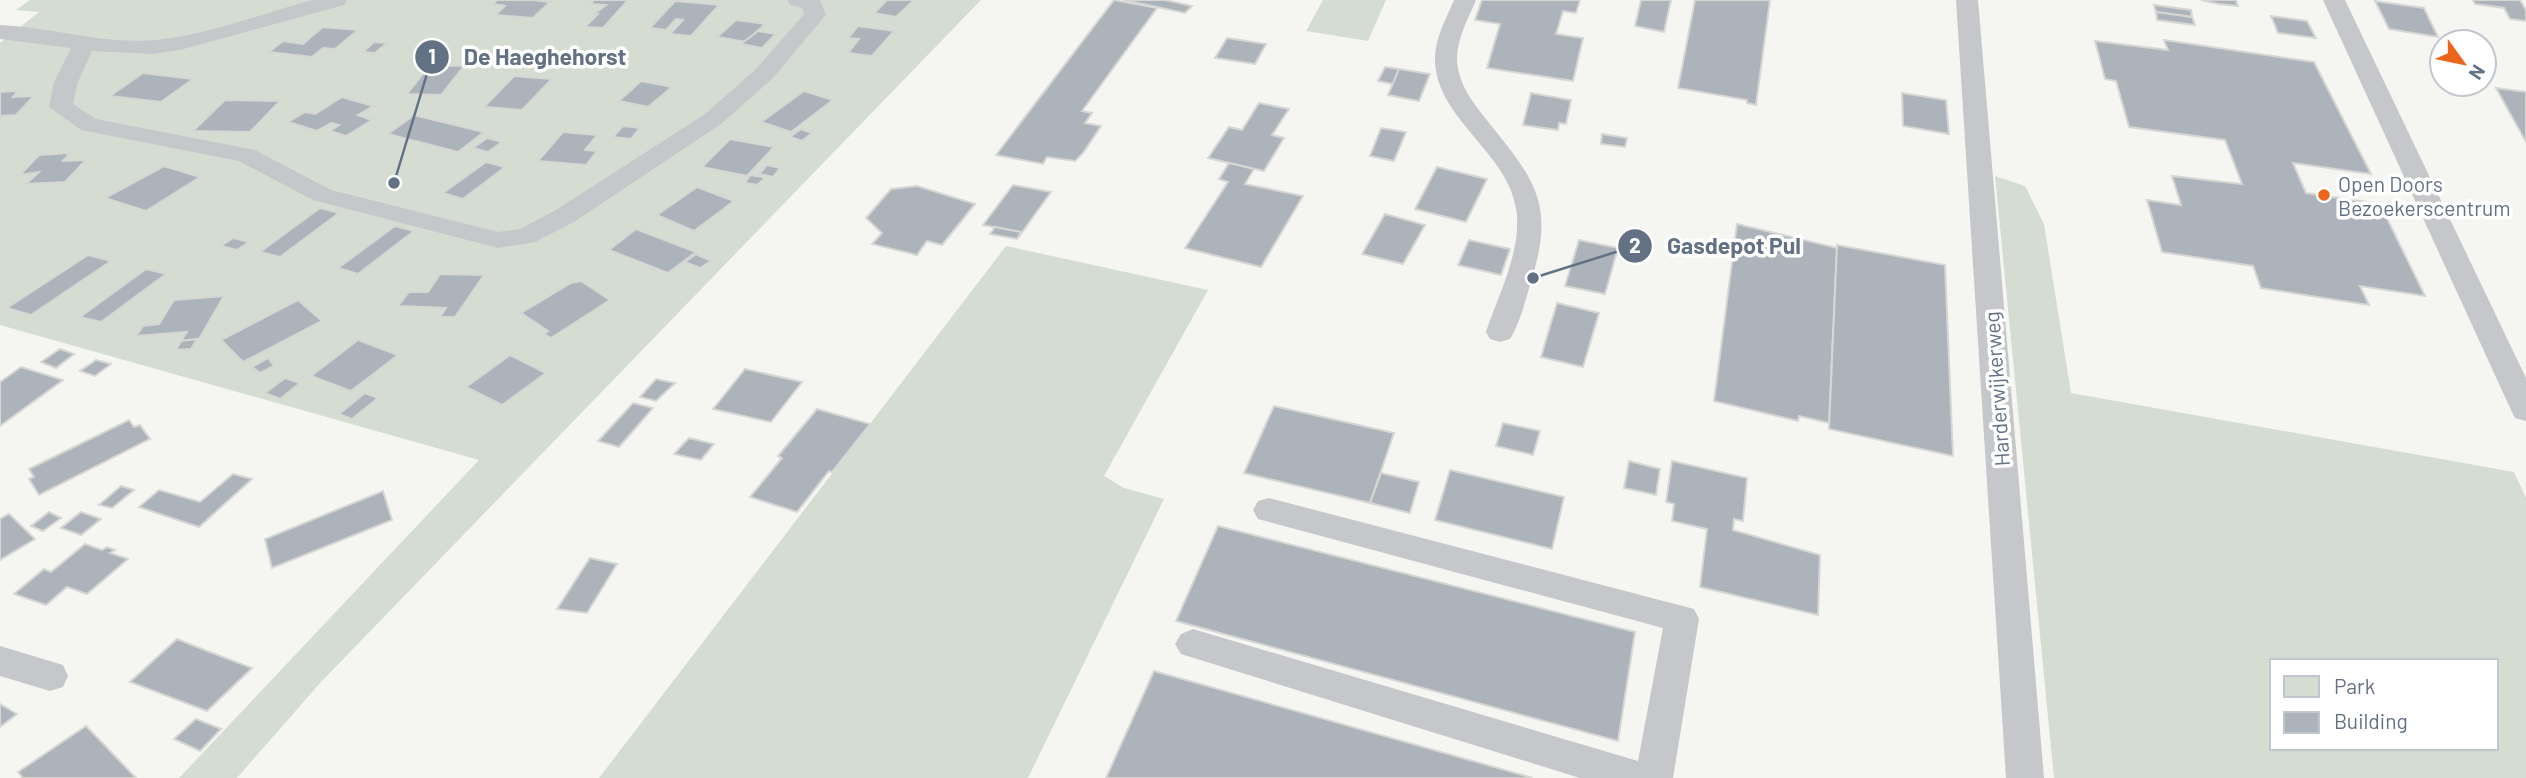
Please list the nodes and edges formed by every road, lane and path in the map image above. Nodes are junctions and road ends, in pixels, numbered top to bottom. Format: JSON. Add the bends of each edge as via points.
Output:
{"nodes":[{"id":1,"x":336,"y":0,"type":"edge"},
{"id":2,"x":1465,"y":0,"type":"edge"},
{"id":3,"x":1967,"y":0,"type":"edge"},
{"id":4,"x":2334,"y":0,"type":"edge"},
{"id":5,"x":809,"y":1,"type":"edge"},
{"id":6,"x":0,"y":32,"type":"edge"},
{"id":7,"x":84,"y":44,"type":"junction"},
{"id":8,"x":1500,"y":332,"type":"dead end"},
{"id":9,"x":2526,"y":410,"type":"edge"},
{"id":10,"x":1269,"y":510,"type":"dead end"},
{"id":11,"x":1194,"y":644,"type":"dead end"},
{"id":12,"x":0,"y":661,"type":"edge"},
{"id":13,"x":50,"y":676,"type":"dead end"},
{"id":14,"x":1636,"y":778,"type":"edge"},
{"id":15,"x":1654,"y":778,"type":"edge"},
{"id":16,"x":2025,"y":778,"type":"edge"}],
"edges":[{"from":1,"to":7,"type":"lane","via":[[180,43],[153,47]]},
{"from":2,"to":8,"type":"lane","via":[[1448,44],[1447,77],[1503,155],[1529,208],[1523,257]]},
{"from":3,"to":16,"type":"lane","name":"Harderwijkerweg"},
{"from":4,"to":9,"type":"lane"},
{"from":5,"to":7,"type":"lane","via":[[815,15],[764,74],[713,119],[565,216],[526,236],[498,240],[322,195],[246,155],[89,125],[61,107],[66,82]]},
{"from":6,"to":7,"type":"lane"},
{"from":10,"to":15,"type":"lane","via":[[1682,619]]},
{"from":11,"to":14,"type":"lane"},
{"from":12,"to":13,"type":"lane"}]}
